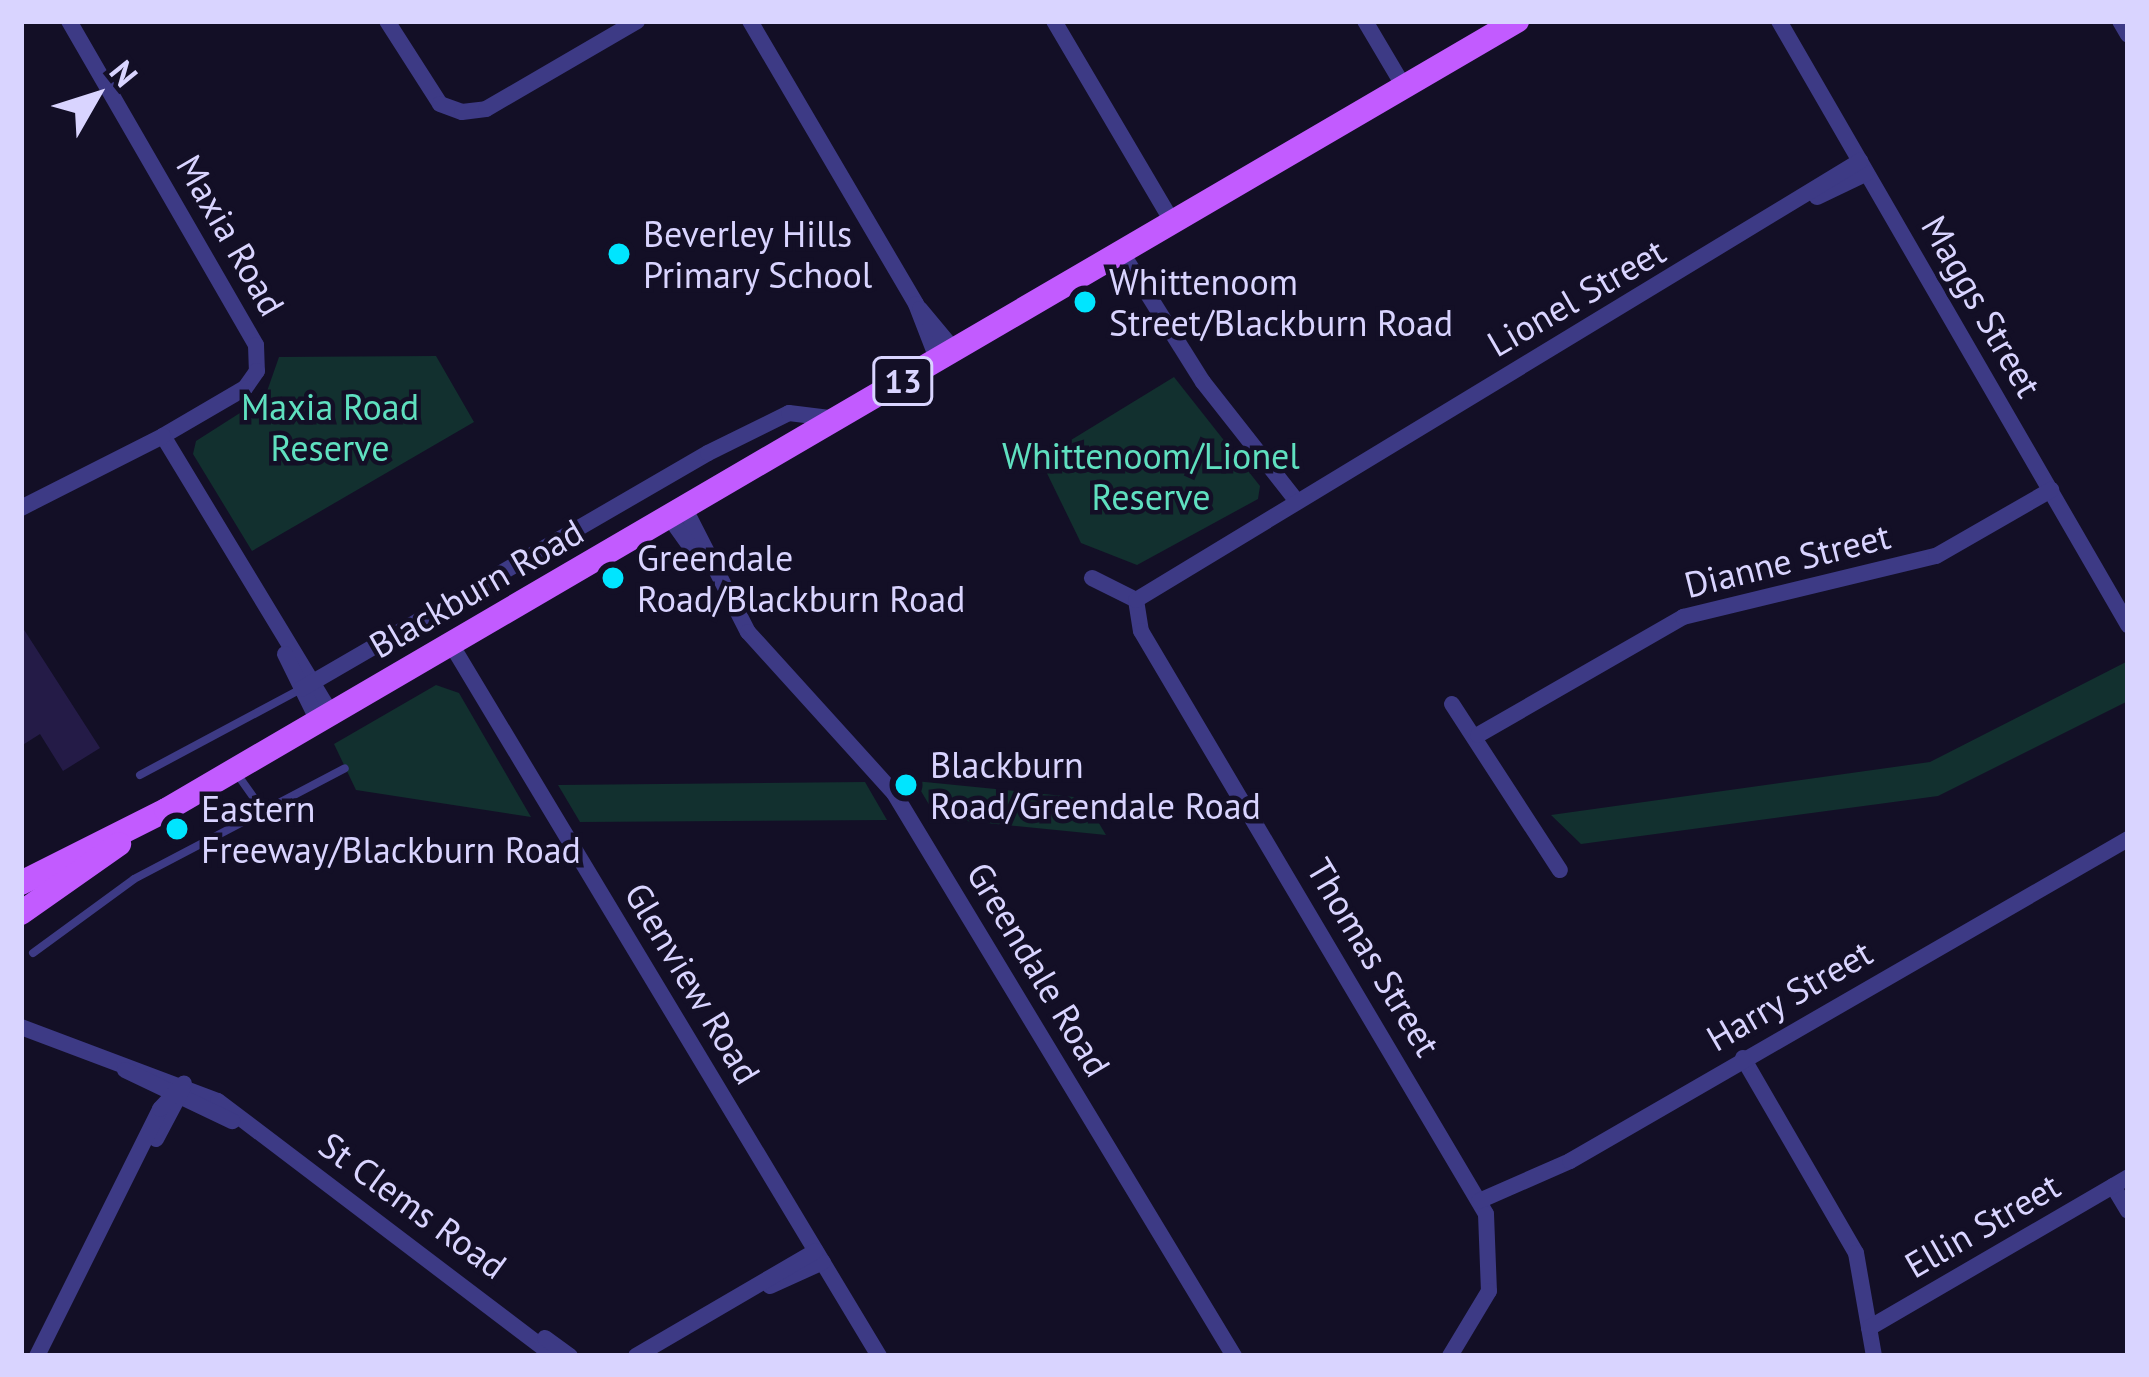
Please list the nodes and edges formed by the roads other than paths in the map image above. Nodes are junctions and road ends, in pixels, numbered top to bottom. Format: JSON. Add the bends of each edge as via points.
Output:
{"nodes":[{"id":1,"x":69,"y":21,"type":"edge"},
{"id":2,"x":387,"y":21,"type":"edge"},
{"id":3,"x":637,"y":21,"type":"edge"},
{"id":4,"x":750,"y":21,"type":"edge"},
{"id":5,"x":1054,"y":21,"type":"edge"},
{"id":6,"x":1365,"y":21,"type":"edge"},
{"id":7,"x":1517,"y":21,"type":"edge"},
{"id":8,"x":1779,"y":21,"type":"edge"},
{"id":9,"x":2122,"y":22,"type":"edge"},
{"id":10,"x":2128,"y":34,"type":"edge"},
{"id":11,"x":1404,"y":87,"type":"junction"},
{"id":12,"x":1863,"y":167,"type":"junction"},
{"id":13,"x":1173,"y":223,"type":"junction"},
{"id":14,"x":1122,"y":253,"type":"junction"},
{"id":15,"x":946,"y":356,"type":"junction"},
{"id":16,"x":839,"y":419,"type":"junction"},
{"id":17,"x":163,"y":436,"type":"junction"},
{"id":18,"x":2051,"y":490,"type":"junction"},
{"id":19,"x":1296,"y":500,"type":"junction"},
{"id":20,"x":21,"y":508,"type":"edge"},
{"id":21,"x":677,"y":514,"type":"junction"},
{"id":22,"x":1092,"y":578,"type":"dead end"},
{"id":23,"x":1136,"y":600,"type":"junction"},
{"id":24,"x":2128,"y":625,"type":"edge"},
{"id":25,"x":451,"y":644,"type":"junction"},
{"id":26,"x":306,"y":685,"type":"junction"},
{"id":27,"x":1452,"y":704,"type":"dead end"},
{"id":28,"x":324,"y":717,"type":"junction"},
{"id":29,"x":1478,"y":735,"type":"junction"},
{"id":30,"x":345,"y":768,"type":"dead end"},
{"id":31,"x":234,"y":770,"type":"junction"},
{"id":32,"x":140,"y":775,"type":"dead end"},
{"id":33,"x":264,"y":812,"type":"junction"},
{"id":34,"x":149,"y":820,"type":"junction"},
{"id":35,"x":2128,"y":838,"type":"edge"},
{"id":36,"x":1560,"y":870,"type":"dead end"},
{"id":37,"x":21,"y":883,"type":"edge"},
{"id":38,"x":21,"y":913,"type":"edge"},
{"id":39,"x":33,"y":953,"type":"dead end"},
{"id":40,"x":21,"y":1027,"type":"edge"},
{"id":41,"x":1743,"y":1058,"type":"junction"},
{"id":42,"x":179,"y":1091,"type":"junction"},
{"id":43,"x":2121,"y":1182,"type":"edge"},
{"id":44,"x":1479,"y":1202,"type":"junction"},
{"id":45,"x":2128,"y":1211,"type":"edge"},
{"id":46,"x":820,"y":1257,"type":"junction"},
{"id":47,"x":1869,"y":1328,"type":"junction"},
{"id":48,"x":529,"y":1330,"type":"junction"},
{"id":49,"x":641,"y":1355,"type":"edge"},
{"id":50,"x":37,"y":1356,"type":"edge"},
{"id":51,"x":554,"y":1356,"type":"edge"},
{"id":52,"x":570,"y":1356,"type":"edge"},
{"id":53,"x":879,"y":1356,"type":"edge"},
{"id":54,"x":1234,"y":1356,"type":"edge"},
{"id":55,"x":1450,"y":1356,"type":"edge"},
{"id":56,"x":1874,"y":1356,"type":"edge"}],
"edges":[{"from":1,"to":17,"type":"street","name":"Maxia Road","via":[[258,354],[244,388]]},
{"from":2,"to":3,"type":"street","via":[[440,104],[462,112],[487,109]]},
{"from":4,"to":15,"type":"street"},
{"from":5,"to":13,"type":"street"},
{"from":6,"to":11,"type":"street"},
{"from":7,"to":11,"type":"main road","name":"Blackburn Road","number":"13"},
{"from":8,"to":12,"type":"street","name":"Maggs Street"},
{"from":9,"to":10,"type":"street"},
{"from":11,"to":13,"type":"main road","name":"Blackburn Road","number":"13"},
{"from":12,"to":18,"type":"street","name":"Maggs Street"},
{"from":12,"to":19,"type":"street","name":"Lionel Street"},
{"from":13,"to":14,"type":"main road","name":"Blackburn Road","number":"13"},
{"from":14,"to":15,"type":"main road","name":"Blackburn Road","number":"13"},
{"from":14,"to":19,"type":"street","via":[[1203,382]]},
{"from":15,"to":16,"type":"main road","name":"Blackburn Road","number":"13"},
{"from":16,"to":21,"type":"main road","name":"Blackburn Road","number":"13"},
{"from":16,"to":26,"type":"street","name":"Blackburn Road","via":[[789,412]]},
{"from":17,"to":20,"type":"street"},
{"from":17,"to":26,"type":"street"},
{"from":18,"to":24,"type":"street","name":"Maggs Street"},
{"from":18,"to":29,"type":"street","name":"Dianne Street","via":[[1925,560],[1683,617]]},
{"from":19,"to":23,"type":"street","name":"Lionel Street"},
{"from":21,"to":25,"type":"main road","name":"Blackburn Road","number":"13"},
{"from":21,"to":54,"type":"street","name":"Greendale Road","via":[[748,632],[873,762]]},
{"from":22,"to":23,"type":"street"},
{"from":23,"to":44,"type":"street","name":"Thomas Street","via":[[1141,631]]},
{"from":25,"to":28,"type":"main road","name":"Blackburn Road","number":"13"},
{"from":25,"to":46,"type":"street","name":"Glenview Road"},
{"from":26,"to":28,"type":"street"},
{"from":26,"to":32,"type":"lane"},
{"from":27,"to":29,"type":"street"},
{"from":28,"to":31,"type":"main road","name":"Blackburn Road","number":"13"},
{"from":29,"to":36,"type":"street"},
{"from":30,"to":33,"type":"lane"},
{"from":31,"to":33,"type":"lane"},
{"from":31,"to":34,"type":"main road","name":"Blackburn Road","number":"13"},
{"from":33,"to":39,"type":"lane","via":[[134,879]]},
{"from":34,"to":37,"type":"main road","name":"Blackburn Road","number":"13"},
{"from":34,"to":38,"type":"main road","name":"Blackburn Road","number":"13"},
{"from":35,"to":41,"type":"street","name":"Harry Street"},
{"from":40,"to":42,"type":"street","name":"St Clems Road"},
{"from":41,"to":44,"type":"street","name":"Harry Street","via":[[1570,1161]]},
{"from":41,"to":47,"type":"street","via":[[1856,1253]]},
{"from":42,"to":48,"type":"street","name":"St Clems Road","via":[[258,1134]]},
{"from":42,"to":50,"type":"street"},
{"from":43,"to":45,"type":"street"},
{"from":43,"to":47,"type":"street","name":"Ellin Street"},
{"from":44,"to":55,"type":"street","name":"Thomas Street","via":[[1492,1234],[1489,1291]]},
{"from":46,"to":49,"type":"street"},
{"from":46,"to":53,"type":"street","name":"Glenview Road"},
{"from":47,"to":56,"type":"street"},
{"from":48,"to":51,"type":"street","name":"St Clems Road"},
{"from":48,"to":52,"type":"street","name":"St Clems Road"}]}
